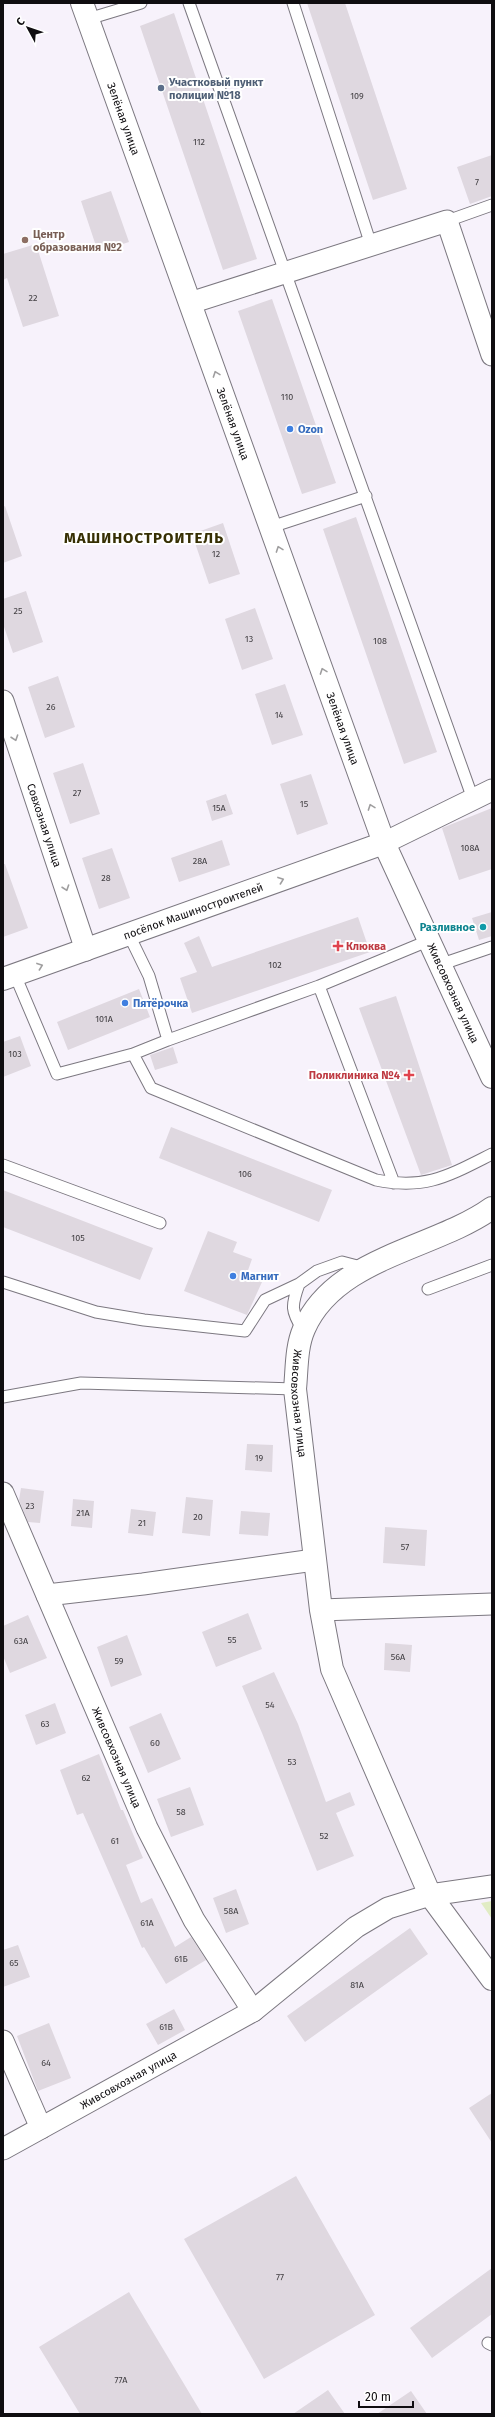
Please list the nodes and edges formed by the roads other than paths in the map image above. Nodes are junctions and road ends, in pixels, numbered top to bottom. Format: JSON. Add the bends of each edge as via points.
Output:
{"nodes":[{"id":1,"x":141,"y":3,"type":"edge"},
{"id":2,"x":189,"y":3,"type":"edge"},
{"id":3,"x":293,"y":3,"type":"edge"},
{"id":4,"x":85,"y":11,"type":"edge"},
{"id":5,"x":492,"y":205,"type":"edge"},
{"id":6,"x":447,"y":221,"type":"junction"},
{"id":7,"x":372,"y":245,"type":"junction"},
{"id":8,"x":286,"y":272,"type":"junction"},
{"id":9,"x":190,"y":303,"type":"junction"},
{"id":10,"x":492,"y":355,"type":"edge"},
{"id":11,"x":366,"y":496,"type":"junction"},
{"id":12,"x":271,"y":527,"type":"junction"},
{"id":13,"x":3,"y":702,"type":"edge"},
{"id":14,"x":492,"y":790,"type":"edge"},
{"id":15,"x":473,"y":799,"type":"junction"},
{"id":16,"x":384,"y":844,"type":"junction"},
{"id":17,"x":129,"y":935,"type":"junction"},
{"id":18,"x":430,"y":940,"type":"junction"},
{"id":19,"x":492,"y":947,"type":"edge"},
{"id":20,"x":86,"y":950,"type":"junction"},
{"id":21,"x":442,"y":964,"type":"junction"},
{"id":22,"x":9,"y":977,"type":"edge"},
{"id":23,"x":319,"y":986,"type":"junction"},
{"id":24,"x":168,"y":1040,"type":"junction"},
{"id":25,"x":133,"y":1054,"type":"junction"},
{"id":26,"x":492,"y":1077,"type":"edge"},
{"id":27,"x":492,"y":1154,"type":"edge"},
{"id":28,"x":3,"y":1165,"type":"edge"},
{"id":29,"x":394,"y":1183,"type":"junction"},
{"id":30,"x":492,"y":1208,"type":"edge"},
{"id":31,"x":160,"y":1223,"type":"dead end"},
{"id":32,"x":492,"y":1265,"type":"edge"},
{"id":33,"x":367,"y":1268,"type":"junction"},
{"id":34,"x":3,"y":1282,"type":"edge"},
{"id":35,"x":299,"y":1284,"type":"junction"},
{"id":36,"x":428,"y":1289,"type":"dead end"},
{"id":37,"x":303,"y":1330,"type":"junction"},
{"id":38,"x":295,"y":1389,"type":"junction"},
{"id":39,"x":3,"y":1397,"type":"edge"},
{"id":40,"x":3,"y":1494,"type":"edge"},
{"id":41,"x":314,"y":1560,"type":"junction"},
{"id":42,"x":46,"y":1595,"type":"junction"},
{"id":43,"x":492,"y":1604,"type":"edge"},
{"id":44,"x":321,"y":1610,"type":"junction"},
{"id":45,"x":492,"y":1886,"type":"edge"},
{"id":46,"x":430,"y":1895,"type":"junction"},
{"id":47,"x":492,"y":1979,"type":"edge"},
{"id":48,"x":253,"y":2011,"type":"junction"},
{"id":49,"x":3,"y":2041,"type":"edge"},
{"id":50,"x":41,"y":2128,"type":"junction"},
{"id":51,"x":3,"y":2149,"type":"edge"}],
"edges":[{"from":1,"to":4,"type":"lane"},
{"from":2,"to":8,"type":"lane"},
{"from":3,"to":7,"type":"lane"},
{"from":4,"to":9,"type":"street","name":"Зелёная улица"},
{"from":5,"to":6,"type":"lane"},
{"from":6,"to":7,"type":"street"},
{"from":6,"to":10,"type":"street"},
{"from":7,"to":8,"type":"street"},
{"from":8,"to":9,"type":"street"},
{"from":8,"to":11,"type":"lane"},
{"from":12,"to":9,"type":"street","name":"Зелёная улица","one_way":true},
{"from":11,"to":12,"type":"lane"},
{"from":11,"to":15,"type":"lane"},
{"from":16,"to":12,"type":"street","name":"Зелёная улица","one_way":true},
{"from":13,"to":20,"type":"street","name":"Совхозная улица","one_way":true},
{"from":14,"to":15,"type":"street"},
{"from":15,"to":16,"type":"street"},
{"from":17,"to":16,"type":"street","name":"посёлок Машиностроителей","one_way":true},
{"from":16,"to":18,"type":"street","name":"Живсовхозная улица"},
{"from":17,"to":20,"type":"street","name":"посёлок Машиностроителей"},
{"from":17,"to":24,"type":"lane","via":[[149,976]]},
{"from":18,"to":21,"type":"street","name":"Живсовхозная улица"},
{"from":18,"to":23,"type":"lane"},
{"from":19,"to":21,"type":"lane"},
{"from":22,"to":20,"type":"street","name":"посёлок Машиностроителей","one_way":true},
{"from":21,"to":26,"type":"street","name":"Живсовхозная улица"},
{"from":22,"to":25,"type":"lane","via":[[57,1074]]},
{"from":23,"to":24,"type":"lane"},
{"from":23,"to":29,"type":"lane"},
{"from":24,"to":25,"type":"lane"},
{"from":25,"to":29,"type":"lane","via":[[151,1088],[376,1180]]},
{"from":27,"to":29,"type":"lane","via":[[434,1181]]},
{"from":28,"to":31,"type":"lane"},
{"from":30,"to":33,"type":"street","name":"Живсовхозная улица","via":[[459,1227]]},
{"from":32,"to":36,"type":"lane"},
{"from":33,"to":35,"type":"lane","via":[[342,1262],[317,1271]]},
{"from":33,"to":37,"type":"street","name":"Живсовхозная улица","via":[[341,1284],[323,1300],[311,1314]]},
{"from":34,"to":35,"type":"lane","via":[[96,1312],[245,1331],[265,1300]]},
{"from":35,"to":37,"type":"lane","via":[[292,1303]]},
{"from":37,"to":38,"type":"street","name":"Живсовхозная улица"},
{"from":38,"to":39,"type":"lane","via":[[81,1383]]},
{"from":38,"to":41,"type":"street","name":"Живсовхозная улица"},
{"from":40,"to":42,"type":"street","name":"Живсовхозная улица"},
{"from":41,"to":42,"type":"street"},
{"from":41,"to":44,"type":"street","name":"Живсовхозная улица"},
{"from":42,"to":48,"type":"street","name":"Живсовхозная улица","via":[[147,1828],[194,1920]]},
{"from":43,"to":44,"type":"street"},
{"from":44,"to":46,"type":"street","name":"Живсовхозная улица","via":[[332,1669]]},
{"from":45,"to":46,"type":"street","name":"Живсовхозная улица"},
{"from":46,"to":47,"type":"street","name":"Живсовхозная улица"},
{"from":46,"to":48,"type":"street","name":"Живсовхозная улица","via":[[388,1908],[356,1927]]},
{"from":48,"to":50,"type":"street","name":"Живсовхозная улица"},
{"from":49,"to":50,"type":"street"},
{"from":50,"to":51,"type":"street","name":"Живсовхозная улица"}]}
